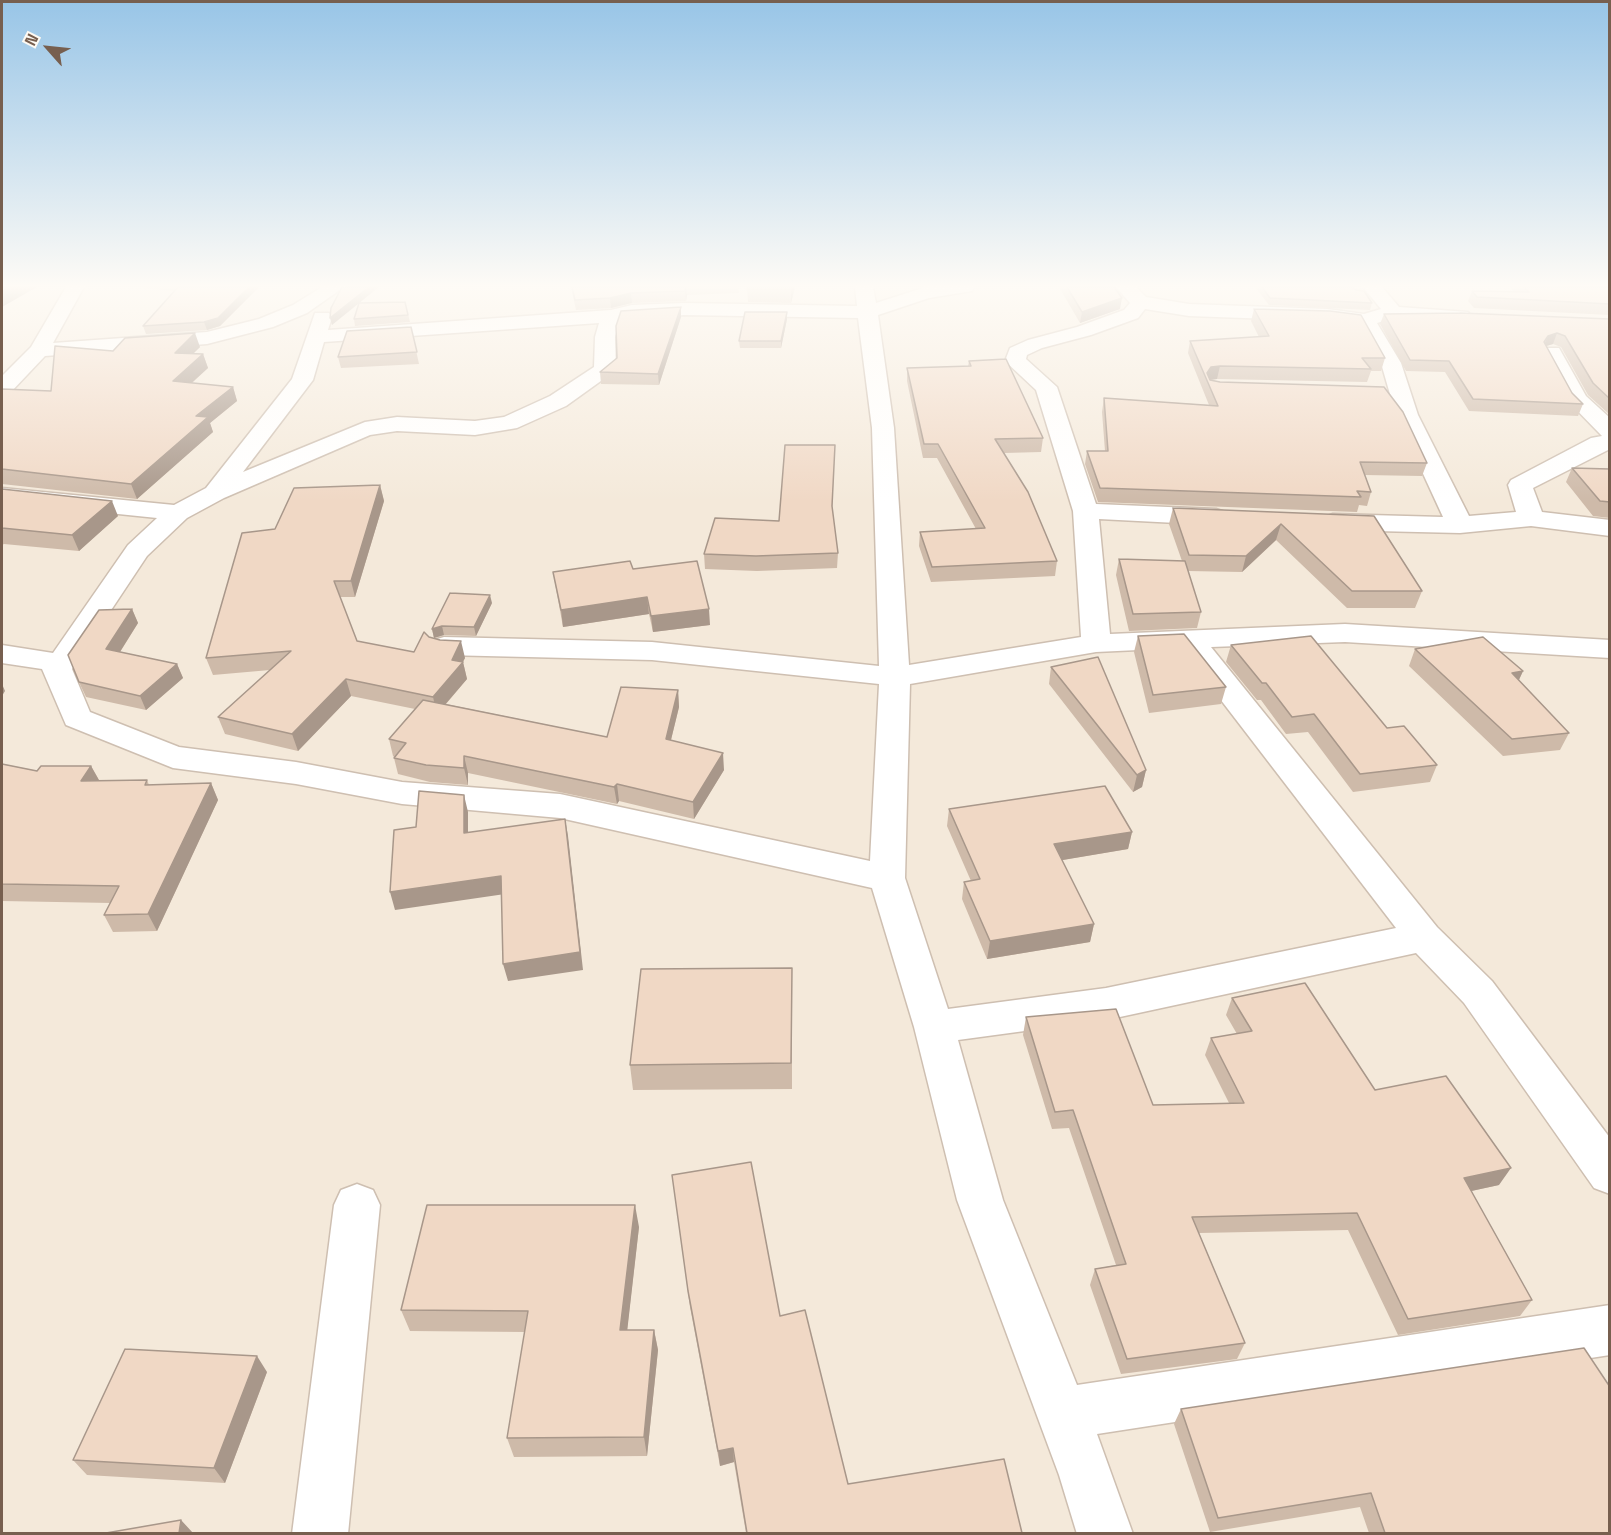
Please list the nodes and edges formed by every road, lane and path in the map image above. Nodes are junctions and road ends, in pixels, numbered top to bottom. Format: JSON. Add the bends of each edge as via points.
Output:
{"nodes":[{"id":1,"x":31,"y":359,"type":"edge"},
{"id":2,"x":308,"y":359,"type":"edge"},
{"id":3,"x":605,"y":359,"type":"edge"},
{"id":4,"x":874,"y":359,"type":"edge"},
{"id":5,"x":1016,"y":359,"type":"edge"},
{"id":6,"x":1389,"y":359,"type":"edge"},
{"id":7,"x":1556,"y":359,"type":"edge"},
{"id":8,"x":2,"y":388,"type":"edge"},
{"id":9,"x":1377,"y":392,"type":"edge"},
{"id":10,"x":1400,"y":392,"type":"junction"},
{"id":11,"x":1610,"y":431,"type":"edge"},
{"id":12,"x":1610,"y":442,"type":"edge"},
{"id":13,"x":215,"y":493,"type":"junction"},
{"id":14,"x":2,"y":495,"type":"edge"},
{"id":15,"x":1086,"y":511,"type":"junction"},
{"id":16,"x":178,"y":513,"type":"junction"},
{"id":17,"x":1241,"y":518,"type":"edge"},
{"id":18,"x":1531,"y":518,"type":"junction"},
{"id":19,"x":1313,"y":521,"type":"edge"},
{"id":20,"x":1460,"y":525,"type":"junction"},
{"id":21,"x":1610,"y":528,"type":"edge"},
{"id":22,"x":1189,"y":639,"type":"junction"},
{"id":23,"x":1096,"y":643,"type":"junction"},
{"id":24,"x":444,"y":646,"type":"edge"},
{"id":25,"x":1610,"y":649,"type":"edge"},
{"id":26,"x":2,"y":654,"type":"edge"},
{"id":27,"x":61,"y":663,"type":"junction"},
{"id":28,"x":896,"y":677,"type":"junction"},
{"id":29,"x":887,"y":878,"type":"junction"},
{"id":30,"x":1424,"y":937,"type":"junction"},
{"id":31,"x":934,"y":1027,"type":"junction"},
{"id":32,"x":1610,"y":1174,"type":"edge"},
{"id":33,"x":357,"y":1205,"type":"dead end"},
{"id":34,"x":1610,"y":1330,"type":"edge"},
{"id":35,"x":1062,"y":1413,"type":"junction"},
{"id":36,"x":320,"y":1533,"type":"edge"},
{"id":37,"x":1105,"y":1533,"type":"edge"}],
"edges":[{"from":1,"to":8,"type":"street"},
{"from":2,"to":13,"type":"street","via":[[302,380]]},
{"from":3,"to":13,"type":"street","via":[[605,369],[558,401],[509,423],[475,428],[397,424],[365,429]]},
{"from":4,"to":28,"type":"street","via":[[883,428]]},
{"from":5,"to":15,"type":"street","via":[[1046,387]]},
{"from":6,"to":10,"type":"street"},
{"from":7,"to":11,"type":"street","via":[[1578,399]]},
{"from":9,"to":10,"type":"street"},
{"from":10,"to":20,"type":"street","via":[[1407,415]]},
{"from":12,"to":18,"type":"street","via":[[1599,442],[1520,484]]},
{"from":13,"to":16,"type":"street"},
{"from":14,"to":16,"type":"street"},
{"from":15,"to":17,"type":"street"},
{"from":15,"to":23,"type":"street"},
{"from":16,"to":27,"type":"street","via":[[137,551]]},
{"from":18,"to":20,"type":"street"},
{"from":18,"to":21,"type":"street"},
{"from":19,"to":20,"type":"street"},
{"from":22,"to":23,"type":"street"},
{"from":22,"to":25,"type":"street","via":[[1345,633]]},
{"from":22,"to":30,"type":"street"},
{"from":23,"to":28,"type":"street"},
{"from":24,"to":28,"type":"street","via":[[652,651]]},
{"from":26,"to":27,"type":"street"},
{"from":27,"to":29,"type":"street","via":[[57,669],[77,718],[173,758],[296,773],[402,793],[560,806]]},
{"from":28,"to":29,"type":"street"},
{"from":29,"to":31,"type":"street"},
{"from":30,"to":31,"type":"street","via":[[1106,1004]]},
{"from":30,"to":32,"type":"street","via":[[1478,992]]},
{"from":31,"to":35,"type":"street","via":[[980,1200]]},
{"from":33,"to":36,"type":"street"},
{"from":34,"to":35,"type":"street"},
{"from":35,"to":37,"type":"street"}]}
